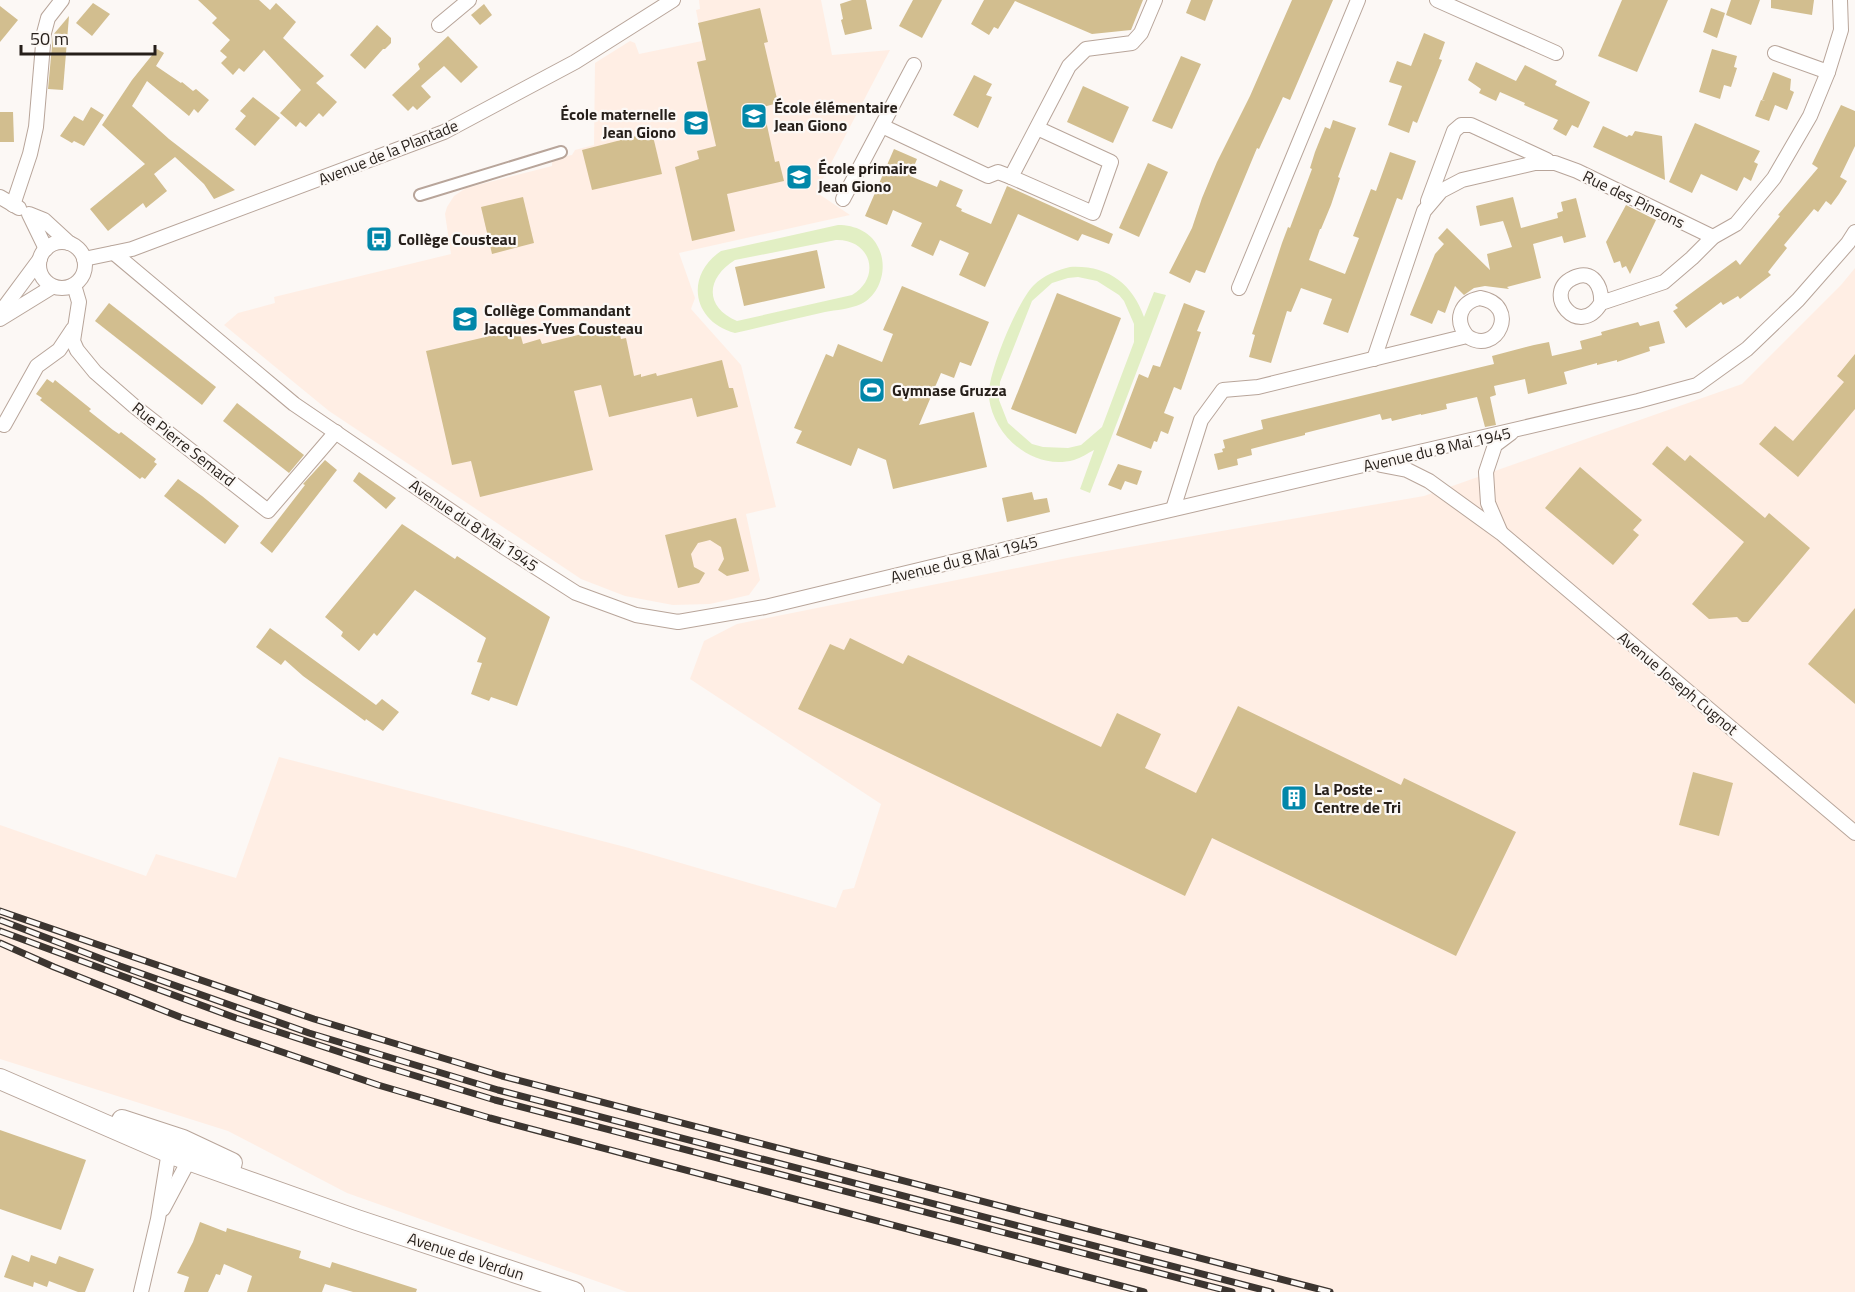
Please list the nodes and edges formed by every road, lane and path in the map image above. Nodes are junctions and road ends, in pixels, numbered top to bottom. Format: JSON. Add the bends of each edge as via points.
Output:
{"nodes":[{"id":1,"x":62,"y":0,"type":"edge"},
{"id":2,"x":469,"y":0,"type":"edge"},
{"id":3,"x":673,"y":0,"type":"edge"},
{"id":4,"x":1155,"y":0,"type":"edge"},
{"id":5,"x":1358,"y":0,"type":"edge"},
{"id":6,"x":1437,"y":0,"type":"edge"},
{"id":7,"x":1840,"y":0,"type":"edge"},
{"id":8,"x":439,"y":25,"type":"dead end"},
{"id":9,"x":1556,"y":53,"type":"dead end"},
{"id":10,"x":1775,"y":53,"type":"dead end"},
{"id":11,"x":914,"y":65,"type":"dead end"},
{"id":12,"x":1828,"y":72,"type":"junction"},
{"id":13,"x":882,"y":126,"type":"junction"},
{"id":14,"x":1037,"y":128,"type":"junction"},
{"id":15,"x":561,"y":152,"type":"dead end"},
{"id":16,"x":1555,"y":164,"type":"junction"},
{"id":17,"x":1011,"y":177,"type":"junction"},
{"id":18,"x":420,"y":195,"type":"dead end"},
{"id":19,"x":0,"y":197,"type":"edge"},
{"id":20,"x":843,"y":199,"type":"dead end"},
{"id":21,"x":13,"y":204,"type":"junction"},
{"id":22,"x":1424,"y":212,"type":"junction"},
{"id":23,"x":29,"y":214,"type":"junction"},
{"id":24,"x":1855,"y":232,"type":"edge"},
{"id":25,"x":1713,"y":237,"type":"junction"},
{"id":26,"x":69,"y":243,"type":"junction"},
{"id":27,"x":114,"y":253,"type":"junction"},
{"id":28,"x":43,"y":254,"type":"junction"},
{"id":29,"x":84,"y":259,"type":"junction"},
{"id":30,"x":74,"y":285,"type":"junction"},
{"id":31,"x":52,"y":286,"type":"junction"},
{"id":32,"x":1239,"y":288,"type":"dead end"},
{"id":33,"x":1601,"y":303,"type":"dead end"},
{"id":34,"x":0,"y":313,"type":"edge"},
{"id":35,"x":0,"y":319,"type":"edge"},
{"id":36,"x":75,"y":325,"type":"junction"},
{"id":37,"x":1467,"y":336,"type":"dead end"},
{"id":38,"x":1374,"y":359,"type":"junction"},
{"id":39,"x":4,"y":425,"type":"dead end"},
{"id":40,"x":1514,"y":431,"type":"junction"},
{"id":41,"x":336,"y":432,"type":"junction"},
{"id":42,"x":1373,"y":464,"type":"junction"},
{"id":43,"x":1173,"y":509,"type":"junction"},
{"id":44,"x":1501,"y":532,"type":"junction"},
{"id":45,"x":1855,"y":833,"type":"edge"},
{"id":46,"x":0,"y":1079,"type":"edge"},
{"id":47,"x":24,"y":1088,"type":"junction"},
{"id":48,"x":155,"y":1130,"type":"junction"},
{"id":49,"x":169,"y":1148,"type":"junction"},
{"id":50,"x":210,"y":1153,"type":"junction"},
{"id":51,"x":189,"y":1160,"type":"junction"},
{"id":52,"x":158,"y":1219,"type":"junction"},
{"id":53,"x":357,"y":1220,"type":"junction"},
{"id":54,"x":141,"y":1292,"type":"edge"},
{"id":55,"x":574,"y":1292,"type":"edge"}],
"edges":[{"from":1,"to":21,"type":"street","via":[[48,18],[44,33],[36,127]]},
{"from":2,"to":8,"type":"street"},
{"from":3,"to":27,"type":"street","name":"Avenue de la Plantade","via":[[575,62],[444,132],[209,222]]},
{"from":4,"to":14,"type":"street","via":[[1141,33],[1132,43],[1086,49],[1069,66]]},
{"from":5,"to":32,"type":"street"},
{"from":6,"to":9,"type":"street"},
{"from":7,"to":12,"type":"street","via":[[1840,30]]},
{"from":10,"to":12,"type":"street"},
{"from":11,"to":13,"type":"street"},
{"from":12,"to":25,"type":"street","via":[[1810,117],[1774,178],[1736,224]]},
{"from":13,"to":17,"type":"street","via":[[988,176],[998,172]]},
{"from":13,"to":20,"type":"street"},
{"from":14,"to":17,"type":"street"},
{"from":14,"to":17,"type":"street","via":[[1112,162],[1093,213]]},
{"from":15,"to":18,"type":"street"},
{"from":16,"to":22,"type":"street","name":"Rue des Pinsons","via":[[1535,162],[1462,180],[1441,191]]},
{"from":16,"to":22,"type":"street","name":"Rue des Pinsons","via":[[1471,124],[1461,124],[1454,131]]},
{"from":16,"to":25,"type":"street","name":"Rue des Pinsons"},
{"from":19,"to":21,"type":"street"},
{"from":21,"to":23,"type":"street"},
{"from":22,"to":38,"type":"street","name":"Rue des Pinsons"},
{"from":23,"to":26,"type":"street","via":[[44,220]]},
{"from":23,"to":28,"type":"street"},
{"from":24,"to":40,"type":"street","name":"Avenue du 8 Mai 1945","via":[[1798,300],[1747,349],[1697,385]]},
{"from":25,"to":33,"type":"street","via":[[1664,282]]},
{"from":26,"to":28,"type":"street","via":[[56,243]]},
{"from":26,"to":29,"type":"street"},
{"from":27,"to":29,"type":"street","name":"Avenue de la Plantade"},
{"from":27,"to":41,"type":"street","name":"Avenue du 8 Mai 1945","via":[[294,404]]},
{"from":28,"to":31,"type":"street","via":[[39,266],[43,278]]},
{"from":28,"to":34,"type":"street"},
{"from":29,"to":30,"type":"street","via":[[85,271]]},
{"from":30,"to":31,"type":"street"},
{"from":30,"to":36,"type":"street","name":"Rue Pierre Semard","via":[[79,302]]},
{"from":31,"to":35,"type":"street"},
{"from":36,"to":39,"type":"street","via":[[59,350],[37,366]]},
{"from":36,"to":41,"type":"street","name":"Rue Pierre Semard","via":[[73,341],[95,372],[268,511]]},
{"from":37,"to":38,"type":"street"},
{"from":38,"to":43,"type":"street","via":[[1258,387],[1223,390],[1201,420]]},
{"from":40,"to":42,"type":"street","name":"Avenue du 8 Mai 1945"},
{"from":40,"to":44,"type":"street","name":"Avenue Joseph Cugnot","via":[[1495,446],[1486,472],[1488,503]]},
{"from":41,"to":43,"type":"street","name":"Avenue du 8 Mai 1945","via":[[576,593],[636,615],[678,622],[765,608]]},
{"from":42,"to":43,"type":"street","name":"Avenue du 8 Mai 1945"},
{"from":42,"to":44,"type":"street","name":"Avenue Joseph Cugnot","via":[[1407,470],[1429,481]]},
{"from":44,"to":45,"type":"street","name":"Avenue Joseph Cugnot"},
{"from":46,"to":47,"type":"main road"},
{"from":47,"to":48,"type":"main road"},
{"from":47,"to":49,"type":"main road"},
{"from":48,"to":49,"type":"street"},
{"from":48,"to":50,"type":"main road"},
{"from":49,"to":50,"type":"street"},
{"from":49,"to":51,"type":"main road"},
{"from":49,"to":52,"type":"street"},
{"from":50,"to":53,"type":"main road"},
{"from":51,"to":52,"type":"street"},
{"from":51,"to":53,"type":"main road"},
{"from":52,"to":54,"type":"street"},
{"from":53,"to":55,"type":"main road","name":"Avenue de Verdun"}]}
